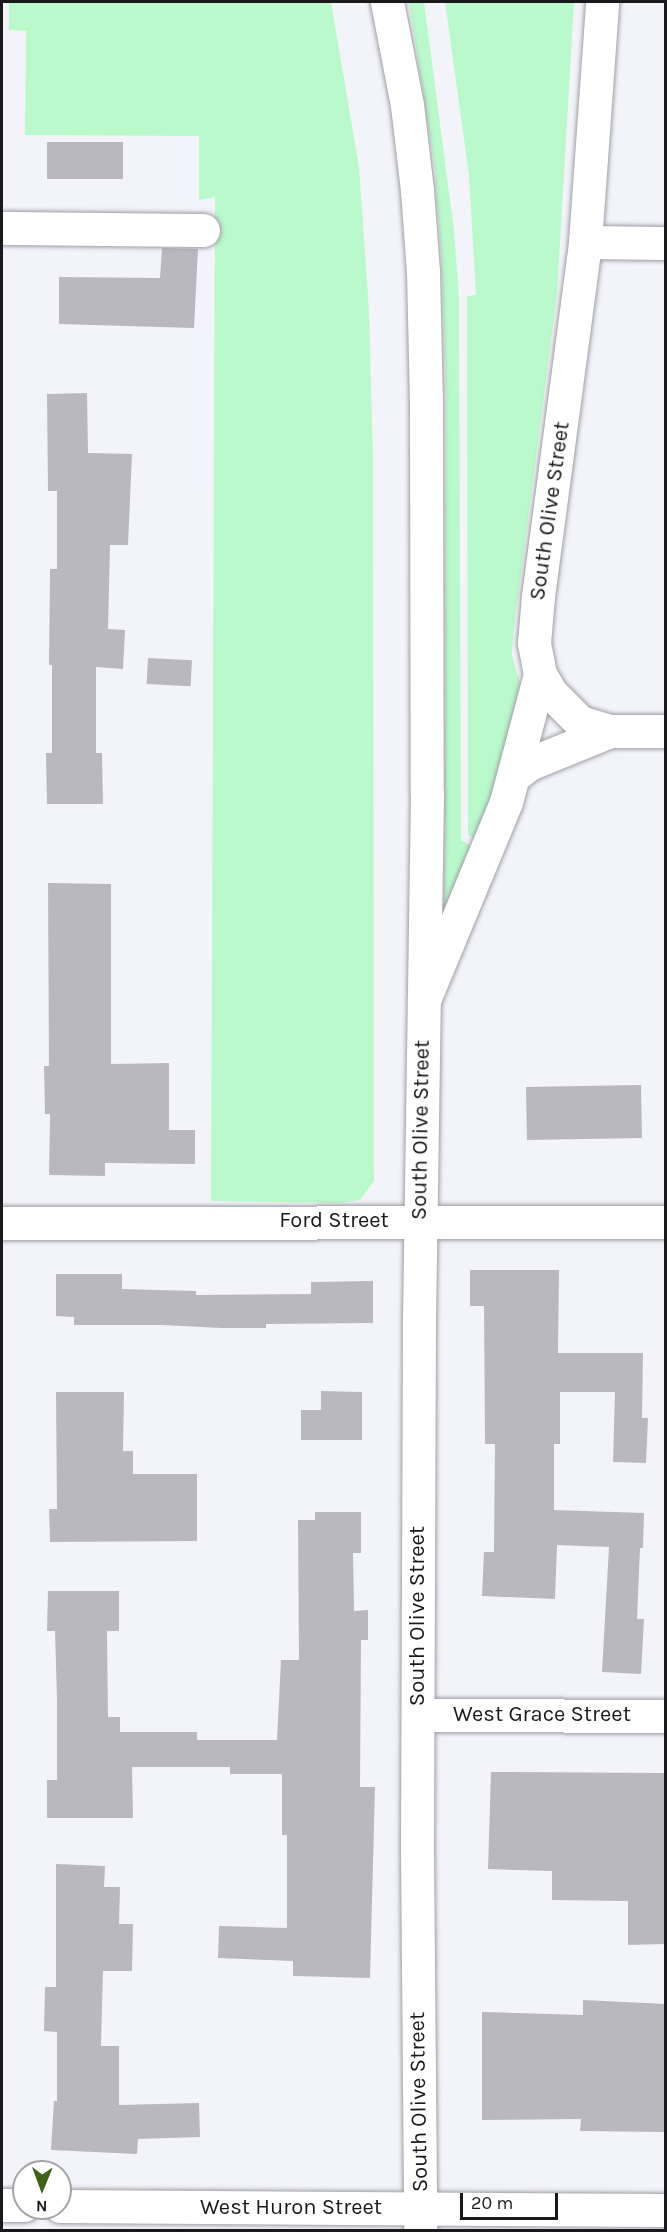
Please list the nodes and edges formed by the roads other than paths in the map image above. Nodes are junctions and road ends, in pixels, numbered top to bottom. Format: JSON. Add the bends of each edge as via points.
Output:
{"nodes":[{"id":1,"x":387,"y":2,"type":"edge"},
{"id":2,"x":602,"y":2,"type":"edge"},
{"id":3,"x":2,"y":228,"type":"edge"},
{"id":4,"x":203,"y":230,"type":"dead end"},
{"id":5,"x":585,"y":242,"type":"junction"},
{"id":6,"x":666,"y":243,"type":"edge"},
{"id":7,"x":540,"y":674,"type":"junction"},
{"id":8,"x":666,"y":730,"type":"edge"},
{"id":9,"x":610,"y":731,"type":"junction"},
{"id":10,"x":515,"y":775,"type":"junction"},
{"id":11,"x":423,"y":1002,"type":"junction"},
{"id":12,"x":419,"y":1221,"type":"junction"},
{"id":13,"x":2,"y":1222,"type":"edge"},
{"id":14,"x":666,"y":1222,"type":"edge"},
{"id":15,"x":418,"y":1715,"type":"junction"},
{"id":16,"x":666,"y":1716,"type":"edge"},
{"id":17,"x":72,"y":2206,"type":"edge"},
{"id":18,"x":666,"y":2210,"type":"edge"},
{"id":19,"x":420,"y":2219,"type":"edge"}],
"edges":[{"from":1,"to":11,"type":"street","name":"South Olive Street","via":[[407,105],[423,271],[428,610]]},
{"from":2,"to":5,"type":"street","name":"South Olive Street"},
{"from":3,"to":4,"type":"street"},
{"from":5,"to":6,"type":"street"},
{"from":5,"to":7,"type":"street","name":"South Olive Street","via":[[538,596],[534,643]]},
{"from":7,"to":9,"type":"street","via":[[551,693],[580,722]]},
{"from":7,"to":10,"type":"street","name":"South Olive Street"},
{"from":8,"to":9,"type":"street"},
{"from":9,"to":10,"type":"street","via":[[529,764]]},
{"from":10,"to":11,"type":"street","name":"South Olive Street"},
{"from":11,"to":12,"type":"street","name":"South Olive Street"},
{"from":12,"to":13,"type":"street","name":"Ford Street"},
{"from":12,"to":14,"type":"street","name":"Ford Street"},
{"from":12,"to":15,"type":"street","name":"South Olive Street"},
{"from":15,"to":16,"type":"street","name":"West Grace Street"},
{"from":15,"to":19,"type":"street","name":"South Olive Street"},
{"from":17,"to":19,"type":"street","name":"West Huron Street"},
{"from":18,"to":19,"type":"street","name":"West Huron Street"}]}
